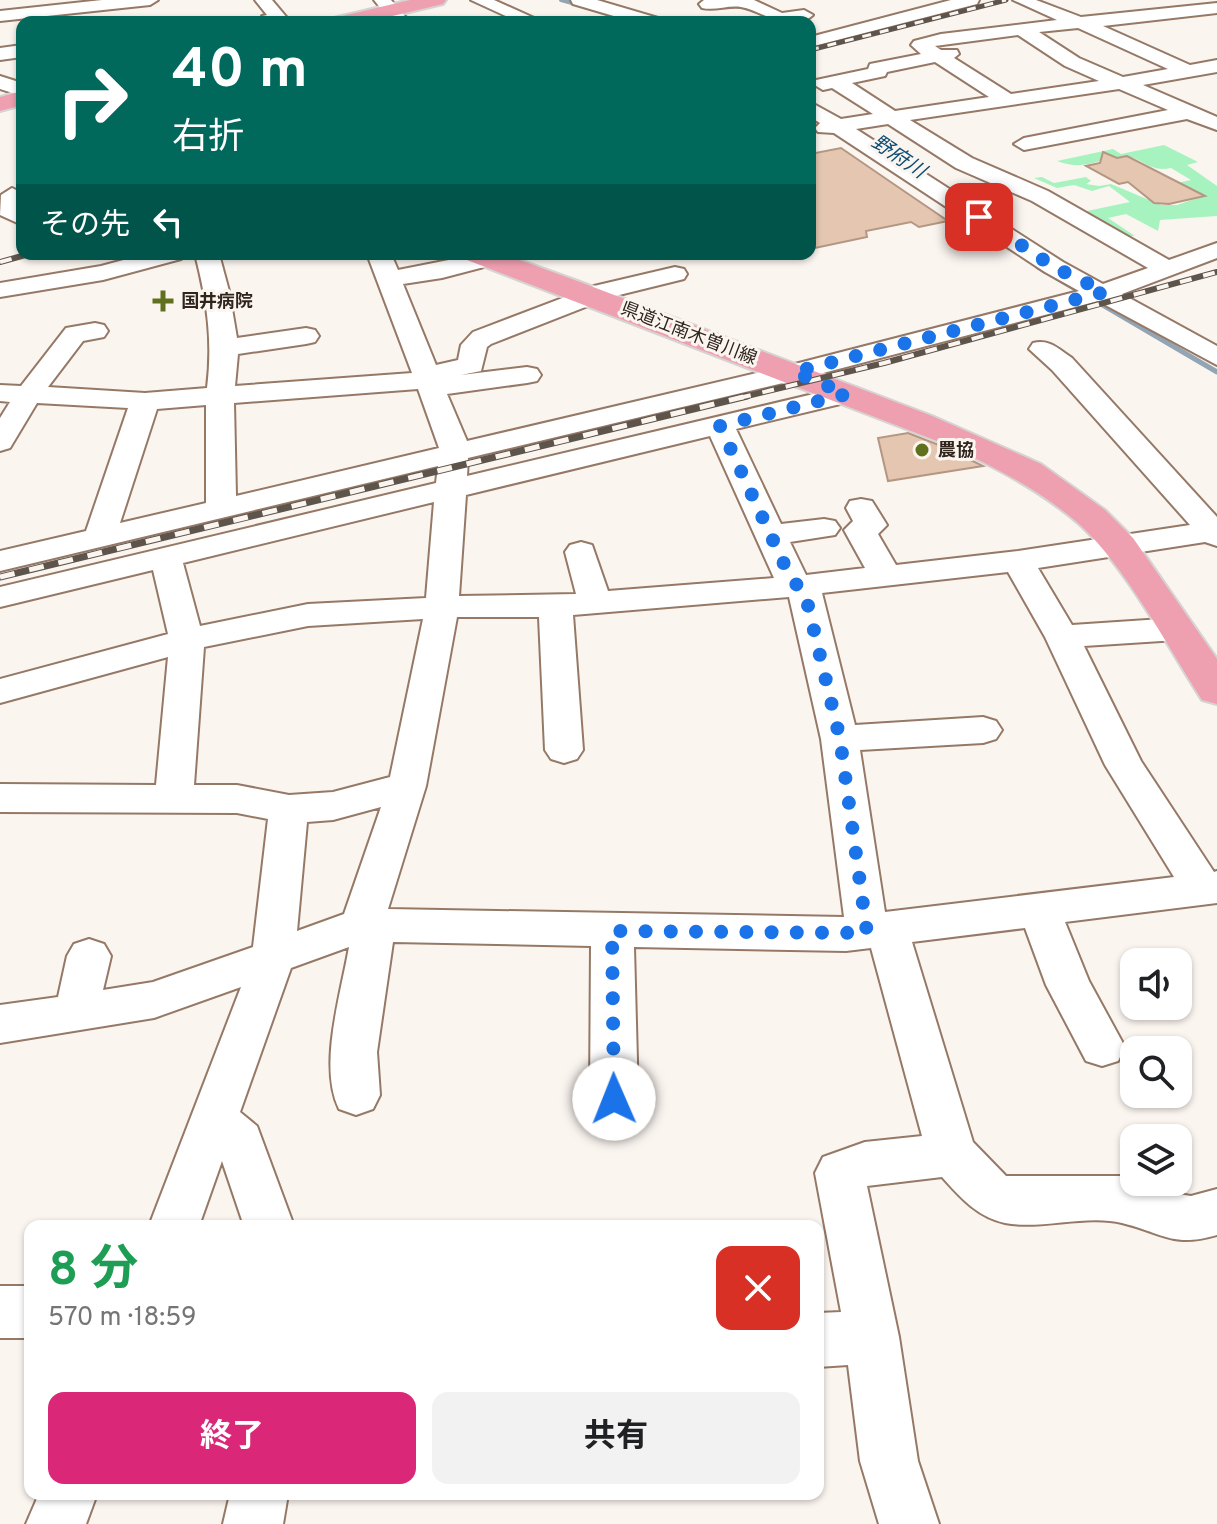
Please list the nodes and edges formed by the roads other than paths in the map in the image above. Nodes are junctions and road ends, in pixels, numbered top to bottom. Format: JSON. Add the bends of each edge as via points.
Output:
{"nodes":[{"id":1,"x":263,"y":0,"type":"edge"},
{"id":2,"x":436,"y":0,"type":"edge"},
{"id":3,"x":479,"y":0,"type":"edge"},
{"id":4,"x":579,"y":0,"type":"edge"},
{"id":5,"x":1021,"y":0,"type":"edge"},
{"id":6,"x":1148,"y":0,"type":"edge"},
{"id":7,"x":141,"y":1,"type":"edge"},
{"id":8,"x":801,"y":5,"type":"edge"},
{"id":9,"x":970,"y":5,"type":"edge"},
{"id":10,"x":710,"y":7,"type":"edge"},
{"id":11,"x":1217,"y":8,"type":"edge"},
{"id":12,"x":391,"y":11,"type":"edge"},
{"id":13,"x":31,"y":12,"type":"edge"},
{"id":14,"x":616,"y":13,"type":"junction"},
{"id":15,"x":1176,"y":14,"type":"junction"},
{"id":16,"x":0,"y":16,"type":"edge"},
{"id":17,"x":276,"y":16,"type":"edge"},
{"id":18,"x":368,"y":16,"type":"edge"},
{"id":19,"x":519,"y":16,"type":"edge"},
{"id":20,"x":602,"y":16,"type":"edge"},
{"id":21,"x":631,"y":16,"type":"edge"},
{"id":22,"x":775,"y":16,"type":"edge"},
{"id":23,"x":783,"y":16,"type":"edge"},
{"id":24,"x":1081,"y":16,"type":"junction"},
{"id":25,"x":898,"y":19,"type":"junction"},
{"id":26,"x":1203,"y":28,"type":"dead end"},
{"id":27,"x":1003,"y":31,"type":"junction"},
{"id":28,"x":1024,"y":31,"type":"junction"},
{"id":29,"x":816,"y":40,"type":"edge"},
{"id":30,"x":936,"y":48,"type":"junction"},
{"id":31,"x":981,"y":50,"type":"dead end"},
{"id":32,"x":846,"y":53,"type":"dead end"},
{"id":33,"x":1217,"y":66,"type":"edge"},
{"id":34,"x":877,"y":68,"type":"junction"},
{"id":35,"x":1184,"y":70,"type":"junction"},
{"id":36,"x":836,"y":82,"type":"junction"},
{"id":37,"x":1118,"y":83,"type":"junction"},
{"id":38,"x":816,"y":85,"type":"edge"},
{"id":39,"x":1011,"y":99,"type":"junction"},
{"id":40,"x":1217,"y":107,"type":"edge"},
{"id":41,"x":1188,"y":112,"type":"junction"},
{"id":42,"x":892,"y":116,"type":"junction"},
{"id":43,"x":822,"y":123,"type":"edge"},
{"id":44,"x":1217,"y":124,"type":"edge"},
{"id":45,"x":1075,"y":134,"type":"junction"},
{"id":46,"x":1024,"y":144,"type":"dead end"},
{"id":47,"x":964,"y":163,"type":"junction"},
{"id":48,"x":914,"y":175,"type":"junction"},
{"id":49,"x":1019,"y":188,"type":"junction"},
{"id":50,"x":11,"y":194,"type":"edge"},
{"id":51,"x":953,"y":201,"type":"junction"},
{"id":52,"x":16,"y":226,"type":"edge"},
{"id":53,"x":1217,"y":250,"type":"edge"},
{"id":54,"x":151,"y":260,"type":"edge"},
{"id":55,"x":209,"y":260,"type":"edge"},
{"id":56,"x":448,"y":260,"type":"edge"},
{"id":57,"x":501,"y":260,"type":"edge"},
{"id":58,"x":384,"y":266,"type":"edge"},
{"id":59,"x":1166,"y":268,"type":"junction"},
{"id":60,"x":657,"y":271,"type":"dead end"},
{"id":61,"x":0,"y":290,"type":"edge"},
{"id":62,"x":1093,"y":295,"type":"junction"},
{"id":63,"x":590,"y":296,"type":"junction"},
{"id":64,"x":1156,"y":323,"type":"junction"},
{"id":65,"x":1207,"y":323,"type":"dead end"},
{"id":66,"x":95,"y":331,"type":"dead end"},
{"id":67,"x":306,"y":336,"type":"dead end"},
{"id":68,"x":225,"y":348,"type":"junction"},
{"id":69,"x":1042,"y":349,"type":"dead end"},
{"id":70,"x":1217,"y":357,"type":"edge"},
{"id":71,"x":794,"y":372,"type":"junction"},
{"id":72,"x":527,"y":375,"type":"dead end"},
{"id":73,"x":428,"y":381,"type":"junction"},
{"id":74,"x":0,"y":393,"type":"edge"},
{"id":75,"x":29,"y":394,"type":"junction"},
{"id":76,"x":847,"y":394,"type":"junction"},
{"id":77,"x":220,"y":396,"type":"junction"},
{"id":78,"x":145,"y":401,"type":"junction"},
{"id":79,"x":720,"y":426,"type":"junction"},
{"id":80,"x":0,"y":442,"type":"edge"},
{"id":81,"x":452,"y":453,"type":"junction"},
{"id":82,"x":452,"y":491,"type":"junction"},
{"id":83,"x":861,"y":508,"type":"dead end"},
{"id":84,"x":221,"y":510,"type":"junction"},
{"id":85,"x":824,"y":528,"type":"dead end"},
{"id":86,"x":1216,"y":533,"type":"edge"},
{"id":87,"x":769,"y":535,"type":"junction"},
{"id":88,"x":100,"y":537,"type":"junction"},
{"id":89,"x":1120,"y":546,"type":"junction"},
{"id":90,"x":581,"y":552,"type":"dead end"},
{"id":91,"x":166,"y":558,"type":"junction"},
{"id":92,"x":0,"y":561,"type":"edge"},
{"id":93,"x":1018,"y":561,"type":"junction"},
{"id":94,"x":885,"y":574,"type":"junction"},
{"id":95,"x":796,"y":586,"type":"junction"},
{"id":96,"x":0,"y":597,"type":"edge"},
{"id":97,"x":595,"y":603,"type":"junction"},
{"id":98,"x":555,"y":606,"type":"junction"},
{"id":99,"x":442,"y":607,"type":"junction"},
{"id":100,"x":1177,"y":629,"type":"junction"},
{"id":101,"x":1062,"y":637,"type":"junction"},
{"id":102,"x":187,"y":640,"type":"junction"},
{"id":103,"x":1217,"y":690,"type":"edge"},
{"id":104,"x":0,"y":691,"type":"edge"},
{"id":105,"x":983,"y":730,"type":"dead end"},
{"id":106,"x":840,"y":739,"type":"junction"},
{"id":107,"x":564,"y":750,"type":"dead end"},
{"id":108,"x":407,"y":786,"type":"junction"},
{"id":109,"x":174,"y":797,"type":"junction"},
{"id":110,"x":0,"y":798,"type":"edge"},
{"id":111,"x":289,"y":809,"type":"junction"},
{"id":112,"x":1210,"y":888,"type":"edge"},
{"id":113,"x":1040,"y":911,"type":"junction"},
{"id":114,"x":368,"y":926,"type":"junction"},
{"id":115,"x":612,"y":931,"type":"junction"},
{"id":116,"x":877,"y":931,"type":"junction"},
{"id":117,"x":89,"y":956,"type":"dead end"},
{"id":118,"x":273,"y":959,"type":"junction"},
{"id":119,"x":76,"y":1013,"type":"junction"},
{"id":120,"x":0,"y":1024,"type":"edge"},
{"id":121,"x":1102,"y":1047,"type":"dead end"},
{"id":122,"x":356,"y":1095,"type":"dead end"},
{"id":123,"x":614,"y":1099,"type":"dead end"},
{"id":124,"x":215,"y":1120,"type":"junction"},
{"id":125,"x":952,"y":1154,"type":"junction"},
{"id":126,"x":1217,"y":1212,"type":"edge"},
{"id":127,"x":176,"y":1220,"type":"edge"},
{"id":128,"x":267,"y":1220,"type":"edge"},
{"id":129,"x":0,"y":1312,"type":"edge"},
{"id":130,"x":24,"y":1312,"type":"edge"},
{"id":131,"x":872,"y":1337,"type":"junction"},
{"id":132,"x":824,"y":1340,"type":"edge"},
{"id":133,"x":66,"y":1500,"type":"edge"},
{"id":134,"x":258,"y":1500,"type":"edge"},
{"id":135,"x":56,"y":1524,"type":"edge"},
{"id":136,"x":253,"y":1524,"type":"edge"},
{"id":137,"x":909,"y":1524,"type":"edge"}],
"edges":[{"from":1,"to":17,"type":"street"},
{"from":2,"to":12,"type":"main road"},
{"from":3,"to":19,"type":"street"},
{"from":4,"to":14,"type":"street"},
{"from":5,"to":9,"type":"street"},
{"from":5,"to":24,"type":"street","via":[[1054,13]]},
{"from":6,"to":15,"type":"street"},
{"from":7,"to":13,"type":"street"},
{"from":8,"to":23,"type":"street"},
{"from":9,"to":25,"type":"street"},
{"from":9,"to":27,"type":"street"},
{"from":10,"to":22,"type":"street","via":[[744,2]]},
{"from":11,"to":15,"type":"street"},
{"from":12,"to":18,"type":"main road"},
{"from":13,"to":16,"type":"street"},
{"from":14,"to":20,"type":"street"},
{"from":14,"to":21,"type":"street"},
{"from":15,"to":24,"type":"street"},
{"from":15,"to":26,"type":"street"},
{"from":24,"to":28,"type":"street"},
{"from":24,"to":35,"type":"street"},
{"from":25,"to":29,"type":"street"},
{"from":25,"to":30,"type":"street"},
{"from":27,"to":28,"type":"street"},
{"from":27,"to":30,"type":"street"},
{"from":28,"to":37,"type":"street"},
{"from":30,"to":31,"type":"street"},
{"from":30,"to":34,"type":"street"},
{"from":30,"to":39,"type":"street"},
{"from":32,"to":34,"type":"street"},
{"from":33,"to":35,"type":"street"},
{"from":34,"to":36,"type":"street","via":[[878,72]]},
{"from":35,"to":37,"type":"street"},
{"from":36,"to":38,"type":"street"},
{"from":36,"to":42,"type":"street"},
{"from":37,"to":39,"type":"street"},
{"from":37,"to":41,"type":"street"},
{"from":39,"to":42,"type":"street"},
{"from":39,"to":45,"type":"street"},
{"from":40,"to":41,"type":"street"},
{"from":41,"to":44,"type":"street"},
{"from":41,"to":45,"type":"street"},
{"from":42,"to":43,"type":"street"},
{"from":42,"to":47,"type":"street"},
{"from":43,"to":48,"type":"street"},
{"from":45,"to":46,"type":"street"},
{"from":47,"to":48,"type":"street"},
{"from":47,"to":49,"type":"street"},
{"from":48,"to":51,"type":"street"},
{"from":49,"to":51,"type":"street"},
{"from":49,"to":59,"type":"street"},
{"from":50,"to":52,"type":"street"},
{"from":51,"to":62,"type":"street"},
{"from":53,"to":59,"type":"street"},
{"from":54,"to":61,"type":"street"},
{"from":55,"to":68,"type":"street"},
{"from":56,"to":58,"type":"street"},
{"from":57,"to":63,"type":"main road","name":"県道江南木曽川線"},
{"from":58,"to":73,"type":"street"},
{"from":59,"to":62,"type":"street"},
{"from":60,"to":63,"type":"street"},
{"from":62,"to":64,"type":"street"},
{"from":62,"to":71,"type":"street"},
{"from":63,"to":71,"type":"main road","name":"県道江南木曽川線"},
{"from":63,"to":73,"type":"street","via":[[482,338],[474,345],[471,365]]},
{"from":64,"to":65,"type":"street"},
{"from":64,"to":70,"type":"street"},
{"from":66,"to":75,"type":"street","via":[[75,334]]},
{"from":67,"to":68,"type":"street"},
{"from":68,"to":77,"type":"street"},
{"from":69,"to":86,"type":"street","via":[[1062,364]]},
{"from":71,"to":76,"type":"main road","name":"県道江南木曽川線"},
{"from":71,"to":81,"type":"street"},
{"from":72,"to":73,"type":"street"},
{"from":73,"to":77,"type":"street"},
{"from":73,"to":81,"type":"street","via":[[454,446]]},
{"from":74,"to":75,"type":"street"},
{"from":75,"to":78,"type":"street"},
{"from":75,"to":80,"type":"street"},
{"from":76,"to":79,"type":"street"},
{"from":76,"to":89,"type":"main road","name":"県道江南木曽川線","via":[[1046,480]]},
{"from":77,"to":78,"type":"street"},
{"from":77,"to":84,"type":"street"},
{"from":78,"to":88,"type":"street"},
{"from":79,"to":82,"type":"street"},
{"from":79,"to":87,"type":"street"},
{"from":81,"to":82,"type":"street"},
{"from":81,"to":84,"type":"street"},
{"from":82,"to":91,"type":"street"},
{"from":82,"to":99,"type":"street"},
{"from":83,"to":94,"type":"street","via":[[871,525],[860,530]]},
{"from":84,"to":88,"type":"street"},
{"from":85,"to":87,"type":"street"},
{"from":86,"to":89,"type":"street"},
{"from":87,"to":95,"type":"street"},
{"from":88,"to":92,"type":"street"},
{"from":89,"to":93,"type":"street"},
{"from":89,"to":100,"type":"main road","name":"県道江南木曽川線"},
{"from":90,"to":97,"type":"street"},
{"from":91,"to":96,"type":"street"},
{"from":91,"to":102,"type":"street"},
{"from":93,"to":94,"type":"street"},
{"from":93,"to":101,"type":"street"},
{"from":94,"to":95,"type":"street"},
{"from":95,"to":97,"type":"street"},
{"from":95,"to":106,"type":"street","via":[[805,593]]},
{"from":97,"to":98,"type":"street"},
{"from":98,"to":99,"type":"street"},
{"from":98,"to":107,"type":"street"},
{"from":99,"to":102,"type":"street","via":[[308,615]]},
{"from":99,"to":108,"type":"street"},
{"from":100,"to":101,"type":"street"},
{"from":100,"to":103,"type":"main road","name":"県道江南木曽川線"},
{"from":101,"to":112,"type":"street","via":[[1124,765]]},
{"from":102,"to":104,"type":"street"},
{"from":102,"to":109,"type":"street"},
{"from":105,"to":106,"type":"street"},
{"from":106,"to":116,"type":"street"},
{"from":108,"to":111,"type":"street","via":[[333,806]]},
{"from":108,"to":114,"type":"street"},
{"from":109,"to":110,"type":"street"},
{"from":109,"to":111,"type":"street","via":[[237,799]]},
{"from":111,"to":118,"type":"street"},
{"from":112,"to":113,"type":"street"},
{"from":113,"to":116,"type":"street"},
{"from":113,"to":121,"type":"street","via":[[1068,985]]},
{"from":114,"to":115,"type":"street"},
{"from":114,"to":118,"type":"street"},
{"from":114,"to":122,"type":"street","via":[[354,1052]]},
{"from":115,"to":116,"type":"street"},
{"from":115,"to":123,"type":"street"},
{"from":116,"to":125,"type":"street"},
{"from":117,"to":119,"type":"street"},
{"from":118,"to":119,"type":"street","via":[[154,1000]]},
{"from":118,"to":124,"type":"street"},
{"from":119,"to":120,"type":"street"},
{"from":124,"to":127,"type":"street"},
{"from":124,"to":128,"type":"street","via":[[240,1141]]},
{"from":125,"to":126,"type":"street","via":[[988,1192],[1006,1200],[1121,1199],[1191,1219]]},
{"from":125,"to":131,"type":"street","via":[[865,1164],[840,1173]]},
{"from":129,"to":130,"type":"street"},
{"from":131,"to":132,"type":"street"},
{"from":131,"to":137,"type":"street","via":[[889,1461]]},
{"from":133,"to":135,"type":"street"},
{"from":134,"to":136,"type":"street"}]}
